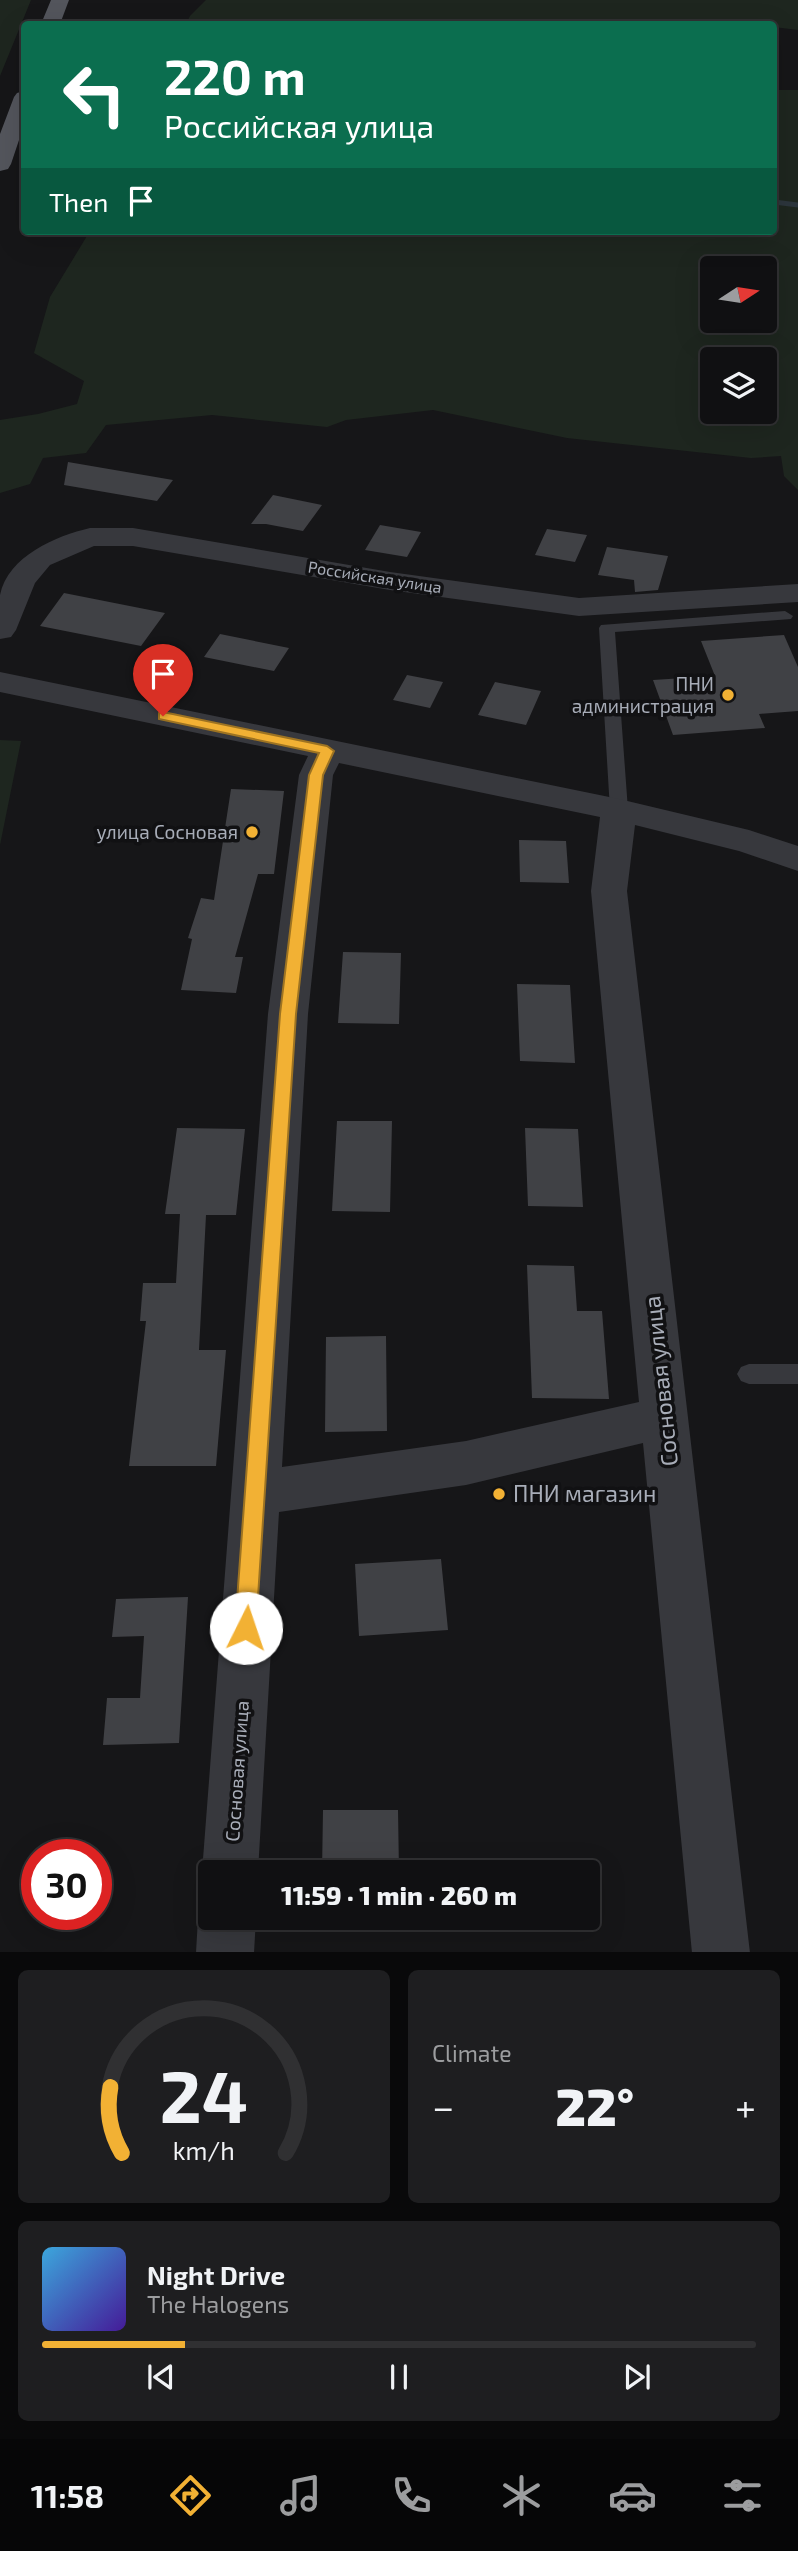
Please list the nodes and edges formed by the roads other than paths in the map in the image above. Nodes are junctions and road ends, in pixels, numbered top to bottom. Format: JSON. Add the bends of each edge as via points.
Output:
{"nodes":[{"id":1,"x":60,"y":0,"type":"edge"},
{"id":2,"x":52,"y":21,"type":"edge"},
{"id":3,"x":21,"y":105,"type":"edge"},
{"id":4,"x":0,"y":164,"type":"edge"},
{"id":5,"x":791,"y":604,"type":"edge"},
{"id":6,"x":0,"y":630,"type":"edge"},
{"id":7,"x":0,"y":682,"type":"edge"},
{"id":8,"x":327,"y":751,"type":"junction"},
{"id":9,"x":619,"y":810,"type":"junction"},
{"id":10,"x":798,"y":859,"type":"edge"},
{"id":11,"x":749,"y":1374,"type":"dead end"},
{"id":12,"x":798,"y":1374,"type":"edge"},
{"id":13,"x":665,"y":1417,"type":"junction"},
{"id":14,"x":254,"y":1493,"type":"junction"},
{"id":15,"x":231,"y":1860,"type":"edge"},
{"id":16,"x":226,"y":1930,"type":"edge"},
{"id":17,"x":225,"y":1952,"type":"edge"},
{"id":18,"x":721,"y":1952,"type":"edge"}],
"edges":[{"from":1,"to":2,"type":"main road"},
{"from":3,"to":4,"type":"main road"},
{"from":5,"to":6,"type":"street","name":"Российская улица","via":[[579,607],[390,581],[133,537],[90,537],[39,559],[21,581]]},
{"from":5,"to":9,"type":"lane","via":[[607,628]]},
{"from":7,"to":8,"type":"street"},
{"from":8,"to":9,"type":"street"},
{"from":8,"to":14,"type":"street","name":"Сосновая улица","via":[[316,775],[288,1014]]},
{"from":9,"to":10,"type":"street"},
{"from":9,"to":13,"type":"street","name":"Сосновая улица","via":[[609,891]]},
{"from":11,"to":12,"type":"lane"},
{"from":13,"to":14,"type":"street","via":[[466,1463]]},
{"from":13,"to":18,"type":"street","name":"Сосновая улица"},
{"from":14,"to":15,"type":"street","name":"Сосновая улица"},
{"from":16,"to":17,"type":"street"}]}
